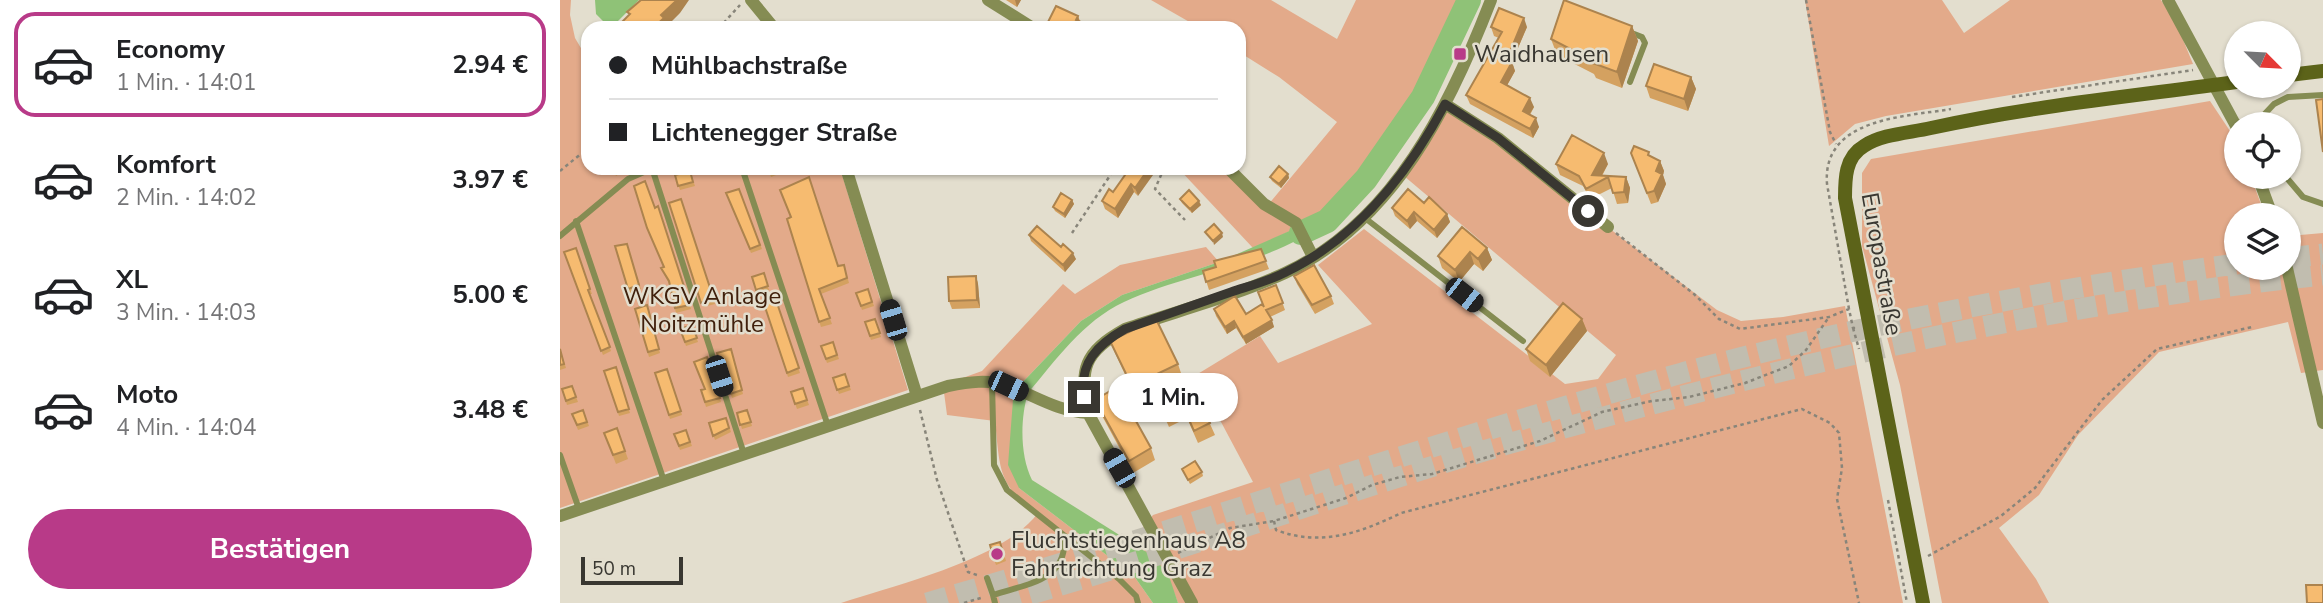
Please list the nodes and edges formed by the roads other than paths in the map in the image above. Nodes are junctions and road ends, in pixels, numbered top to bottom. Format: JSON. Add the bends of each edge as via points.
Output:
{"nodes":[{"id":1,"x":751,"y":0,"type":"edge"},
{"id":2,"x":988,"y":0,"type":"edge"},
{"id":3,"x":1491,"y":0,"type":"edge"},
{"id":4,"x":2168,"y":0,"type":"edge"},
{"id":5,"x":768,"y":21,"type":"edge"},
{"id":6,"x":1022,"y":21,"type":"edge"},
{"id":7,"x":1622,"y":30,"type":"edge"},
{"id":8,"x":2323,"y":71,"type":"edge"},
{"id":9,"x":2301,"y":74,"type":"edge"},
{"id":10,"x":1630,"y":82,"type":"dead end"},
{"id":11,"x":2224,"y":84,"type":"edge"},
{"id":12,"x":2216,"y":85,"type":"junction"},
{"id":13,"x":2323,"y":95,"type":"edge"},
{"id":14,"x":1445,"y":104,"type":"junction"},
{"id":15,"x":2230,"y":112,"type":"edge"},
{"id":16,"x":2268,"y":112,"type":"edge"},
{"id":17,"x":637,"y":175,"type":"edge"},
{"id":18,"x":654,"y":175,"type":"edge"},
{"id":19,"x":744,"y":175,"type":"edge"},
{"id":20,"x":848,"y":175,"type":"edge"},
{"id":21,"x":1235,"y":175,"type":"edge"},
{"id":22,"x":2296,"y":189,"type":"edge"},
{"id":23,"x":2323,"y":204,"type":"edge"},
{"id":24,"x":1365,"y":218,"type":"junction"},
{"id":25,"x":576,"y":221,"type":"junction"},
{"id":26,"x":1608,"y":227,"type":"road end"},
{"id":27,"x":560,"y":236,"type":"edge"},
{"id":28,"x":1313,"y":257,"type":"junction"},
{"id":29,"x":2290,"y":280,"type":"edge"},
{"id":30,"x":1523,"y":341,"type":"dead end"},
{"id":31,"x":992,"y":383,"type":"junction"},
{"id":32,"x":917,"y":396,"type":"junction"},
{"id":33,"x":1087,"y":413,"type":"junction"},
{"id":34,"x":2323,"y":424,"type":"edge"},
{"id":35,"x":828,"y":426,"type":"junction"},
{"id":36,"x":560,"y":454,"type":"edge"},
{"id":37,"x":744,"y":454,"type":"junction"},
{"id":38,"x":664,"y":481,"type":"junction"},
{"id":39,"x":579,"y":509,"type":"junction"},
{"id":40,"x":560,"y":516,"type":"edge"},
{"id":41,"x":1064,"y":537,"type":"junction"},
{"id":42,"x":987,"y":578,"type":"road end"},
{"id":43,"x":993,"y":595,"type":"junction"},
{"id":44,"x":995,"y":603,"type":"edge"},
{"id":45,"x":1138,"y":603,"type":"edge"},
{"id":46,"x":1192,"y":603,"type":"edge"},
{"id":47,"x":1923,"y":603,"type":"edge"}],
"edges":[{"from":1,"to":5,"type":"street"},
{"from":2,"to":6,"type":"street"},
{"from":3,"to":14,"type":"street"},
{"from":4,"to":12,"type":"street"},
{"from":7,"to":10,"type":"lane","via":[[1642,37],[1645,43]]},
{"from":8,"to":9,"type":"street"},
{"from":11,"to":12,"type":"street","name":"Europastraße"},
{"from":12,"to":15,"type":"street"},
{"from":12,"to":47,"type":"street","name":"Europastraße","via":[[1969,120],[1878,139],[1851,158],[1844,177],[1845,198]]},
{"from":13,"to":16,"type":"lane","via":[[2288,97]]},
{"from":14,"to":24,"type":"street","via":[[1426,141]]},
{"from":14,"to":26,"type":"street","via":[[1498,138]]},
{"from":17,"to":25,"type":"lane"},
{"from":18,"to":37,"type":"lane"},
{"from":19,"to":35,"type":"lane"},
{"from":20,"to":32,"type":"street"},
{"from":21,"to":28,"type":"street","via":[[1264,204],[1296,223]]},
{"from":22,"to":23,"type":"lane","via":[[2303,197]]},
{"from":24,"to":28,"type":"street"},
{"from":24,"to":30,"type":"lane"},
{"from":25,"to":27,"type":"lane"},
{"from":25,"to":38,"type":"lane"},
{"from":28,"to":33,"type":"street","via":[[1285,273],[1125,329],[1103,341],[1089,358],[1082,381]]},
{"from":29,"to":34,"type":"street"},
{"from":31,"to":32,"type":"street","via":[[972,382]]},
{"from":31,"to":33,"type":"street","via":[[1053,408]]},
{"from":31,"to":41,"type":"lane","via":[[994,465],[1007,490]]},
{"from":32,"to":35,"type":"street"},
{"from":33,"to":46,"type":"street"},
{"from":35,"to":37,"type":"street"},
{"from":36,"to":39,"type":"lane"},
{"from":37,"to":38,"type":"street"},
{"from":38,"to":39,"type":"street"},
{"from":39,"to":40,"type":"street"},
{"from":41,"to":43,"type":"lane","via":[[1066,554],[1058,568],[1044,579]]},
{"from":41,"to":45,"type":"lane","via":[[1119,579]]},
{"from":42,"to":43,"type":"lane"},
{"from":43,"to":44,"type":"lane"}]}
